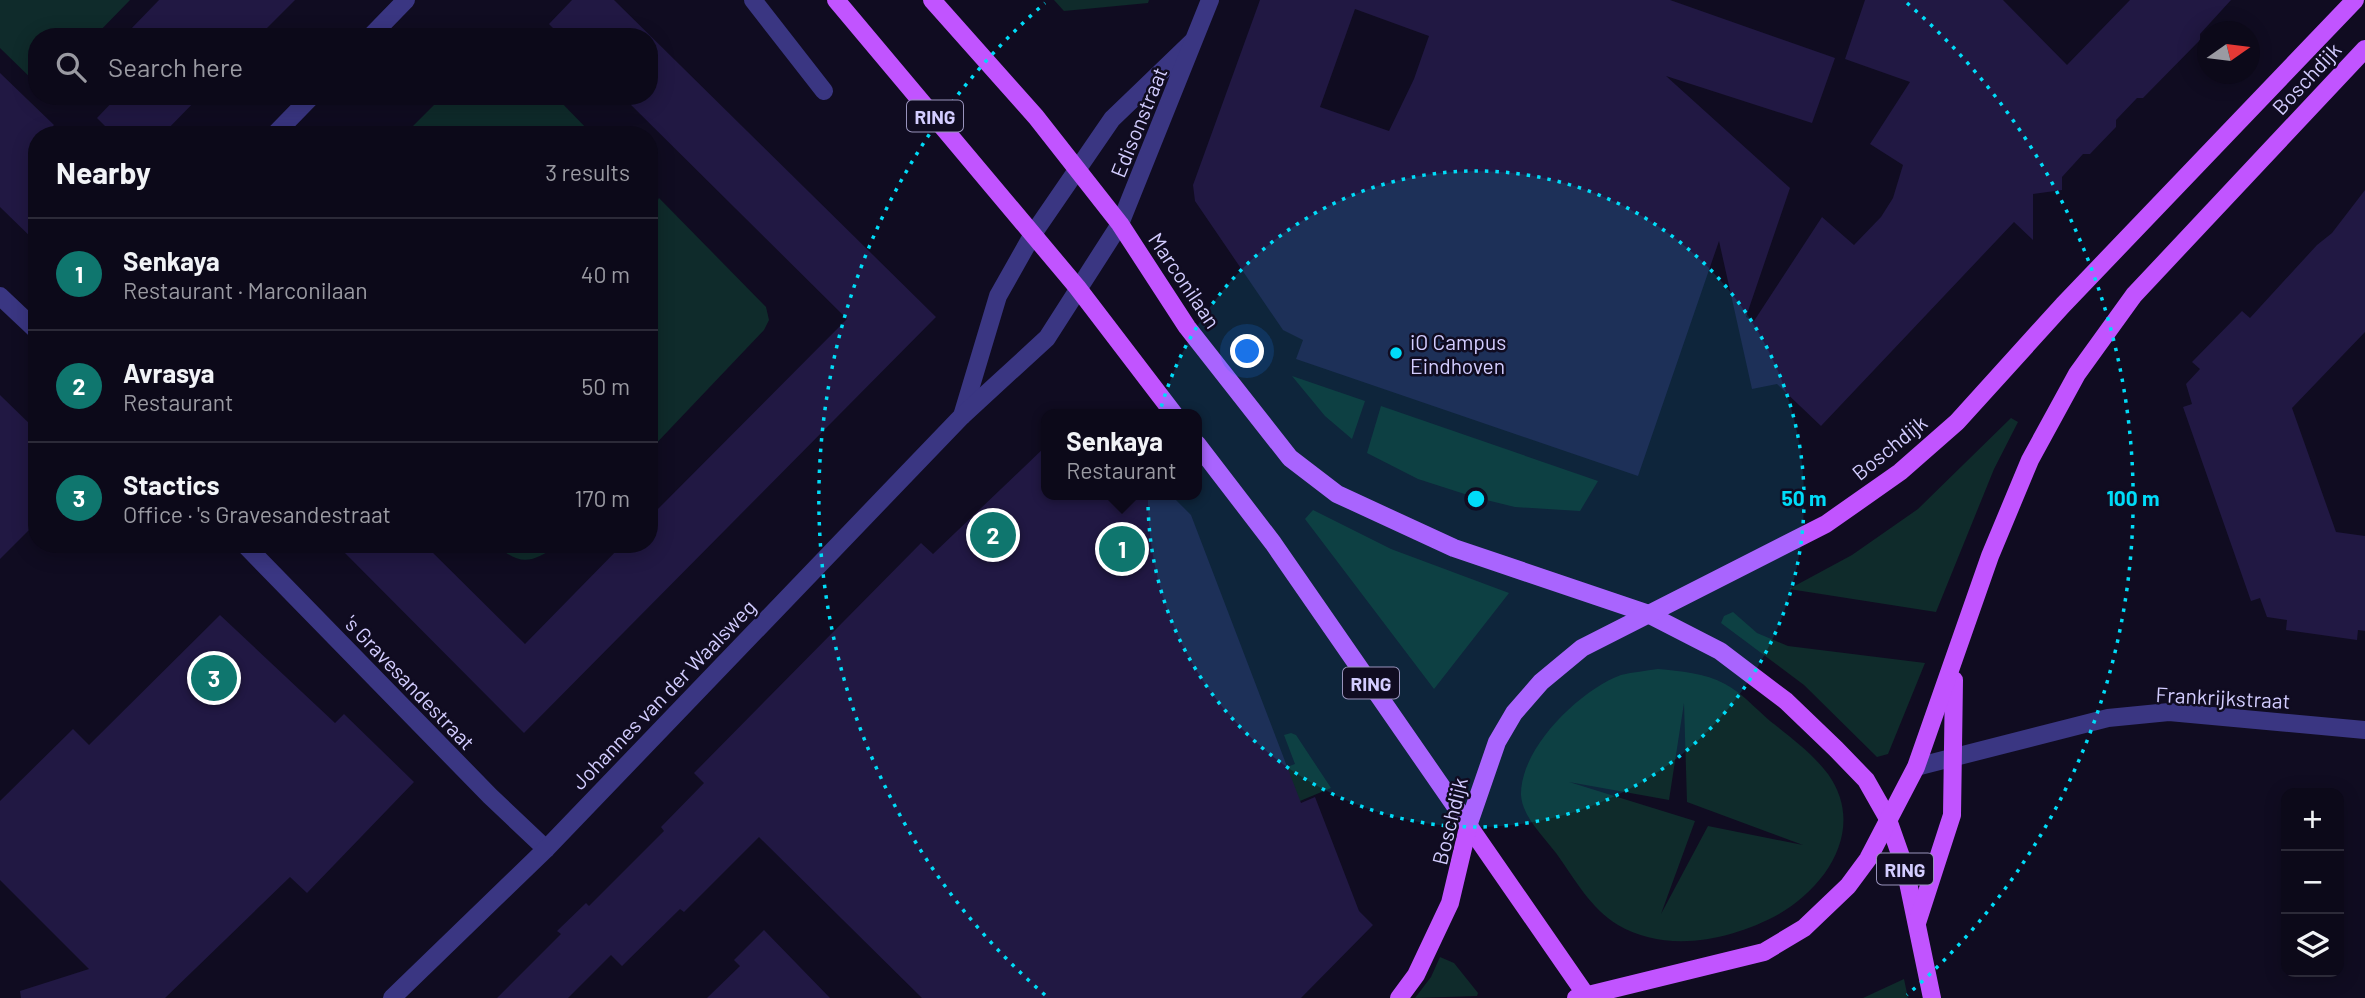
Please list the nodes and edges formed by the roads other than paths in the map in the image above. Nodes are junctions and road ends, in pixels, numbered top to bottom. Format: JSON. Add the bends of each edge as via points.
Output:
{"nodes":[{"id":1,"x":406,"y":0,"type":"edge"},
{"id":2,"x":753,"y":0,"type":"edge"},
{"id":3,"x":836,"y":0,"type":"edge"},
{"id":4,"x":932,"y":0,"type":"edge"},
{"id":5,"x":942,"y":0,"type":"edge"},
{"id":6,"x":1210,"y":0,"type":"edge"},
{"id":7,"x":2355,"y":0,"type":"edge"},
{"id":8,"x":953,"y":22,"type":"junction"},
{"id":9,"x":379,"y":28,"type":"edge"},
{"id":10,"x":1197,"y":37,"type":"junction"},
{"id":11,"x":2365,"y":49,"type":"edge"},
{"id":12,"x":824,"y":91,"type":"dead end"},
{"id":13,"x":303,"y":105,"type":"edge"},
{"id":14,"x":283,"y":126,"type":"edge"},
{"id":15,"x":1076,"y":168,"type":"junction"},
{"id":16,"x":1120,"y":224,"type":"junction"},
{"id":17,"x":1033,"y":234,"type":"junction"},
{"id":18,"x":1077,"y":287,"type":"junction"},
{"id":19,"x":0,"y":296,"type":"edge"},
{"id":20,"x":28,"y":322,"type":"edge"},
{"id":21,"x":1170,"y":409,"type":"edge"},
{"id":22,"x":962,"y":416,"type":"junction"},
{"id":23,"x":1202,"y":451,"type":"edge"},
{"id":24,"x":253,"y":553,"type":"edge"},
{"id":25,"x":1646,"y":613,"type":"junction"},
{"id":26,"x":1954,"y":663,"type":"junction"},
{"id":27,"x":2365,"y":730,"type":"edge"},
{"id":28,"x":1952,"y":757,"type":"junction"},
{"id":29,"x":1916,"y":767,"type":"junction"},
{"id":30,"x":1887,"y":817,"type":"junction"},
{"id":31,"x":1469,"y":823,"type":"junction"},
{"id":32,"x":546,"y":849,"type":"junction"},
{"id":33,"x":1917,"y":923,"type":"junction"},
{"id":34,"x":1584,"y":997,"type":"edge"},
{"id":35,"x":392,"y":998,"type":"edge"},
{"id":36,"x":1399,"y":998,"type":"edge"},
{"id":37,"x":1932,"y":998,"type":"edge"}],
"edges":[{"from":1,"to":9,"type":"street"},
{"from":2,"to":12,"type":"street"},
{"from":3,"to":17,"type":"main road","number":"RING"},
{"from":4,"to":8,"type":"main road","name":"Marconilaan","number":"RING"},
{"from":5,"to":8,"type":"street","name":"Marconilaan"},
{"from":6,"to":10,"type":"street","name":"Edisonstraat"},
{"from":7,"to":25,"type":"main road","name":"Boschdijk","via":[[1957,422],[1900,472],[1814,530]]},
{"from":8,"to":15,"type":"main road","name":"Marconilaan","number":"RING"},
{"from":10,"to":15,"type":"street","name":"Edisonstraat","via":[[1112,119]]},
{"from":10,"to":16,"type":"street","name":"Edisonstraat"},
{"from":11,"to":26,"type":"main road","name":"Boschdijk","via":[[2134,295],[2077,374],[2030,460],[1990,556]]},
{"from":13,"to":14,"type":"street"},
{"from":15,"to":16,"type":"main road","name":"Marconilaan","number":"RING"},
{"from":15,"to":17,"type":"street","name":"Edisonstraat"},
{"from":16,"to":18,"type":"street","name":"Edisonstraat"},
{"from":16,"to":25,"type":"main road","name":"Marconilaan","number":"RING","via":[[1187,327],[1290,458],[1337,494],[1454,548]]},
{"from":17,"to":18,"type":"main road","number":"RING"},
{"from":17,"to":22,"type":"street","name":"Johannes van der Waalsweg","via":[[998,296]]},
{"from":18,"to":21,"type":"main road","number":"RING"},
{"from":18,"to":22,"type":"street","name":"Johannes van der Waalsweg","via":[[1046,338]]},
{"from":19,"to":20,"type":"street"},
{"from":22,"to":32,"type":"street","name":"Johannes van der Waalsweg"},
{"from":23,"to":31,"type":"main road","number":"RING","via":[[1273,543]]},
{"from":24,"to":32,"type":"street","name":"'s Gravesandestraat"},
{"from":25,"to":30,"type":"main road","number":"RING","via":[[1720,651],[1786,701],[1866,780]]},
{"from":25,"to":31,"type":"main road","name":"Boschdijk","via":[[1582,648],[1541,682],[1514,713],[1488,763]]},
{"from":26,"to":28,"type":"main road"},
{"from":26,"to":29,"type":"main road","name":"Boschdijk"},
{"from":27,"to":28,"type":"street","name":"Frankrijkstraat","via":[[2169,712],[2108,718]]},
{"from":28,"to":29,"type":"street","name":"Frankrijkstraat"},
{"from":28,"to":33,"type":"main road","via":[[1952,815]]},
{"from":29,"to":30,"type":"main road","name":"Boschdijk"},
{"from":30,"to":33,"type":"main road","number":"RING"},
{"from":30,"to":34,"type":"main road","name":"Boschdijk","via":[[1868,859],[1848,886],[1804,929],[1765,952]]},
{"from":31,"to":34,"type":"main road","number":"RING"},
{"from":31,"to":36,"type":"main road","name":"Boschdijk","via":[[1450,903],[1416,975]]},
{"from":32,"to":35,"type":"street","name":"Johannes van der Waalsweg"},
{"from":33,"to":37,"type":"main road","number":"RING"}]}
